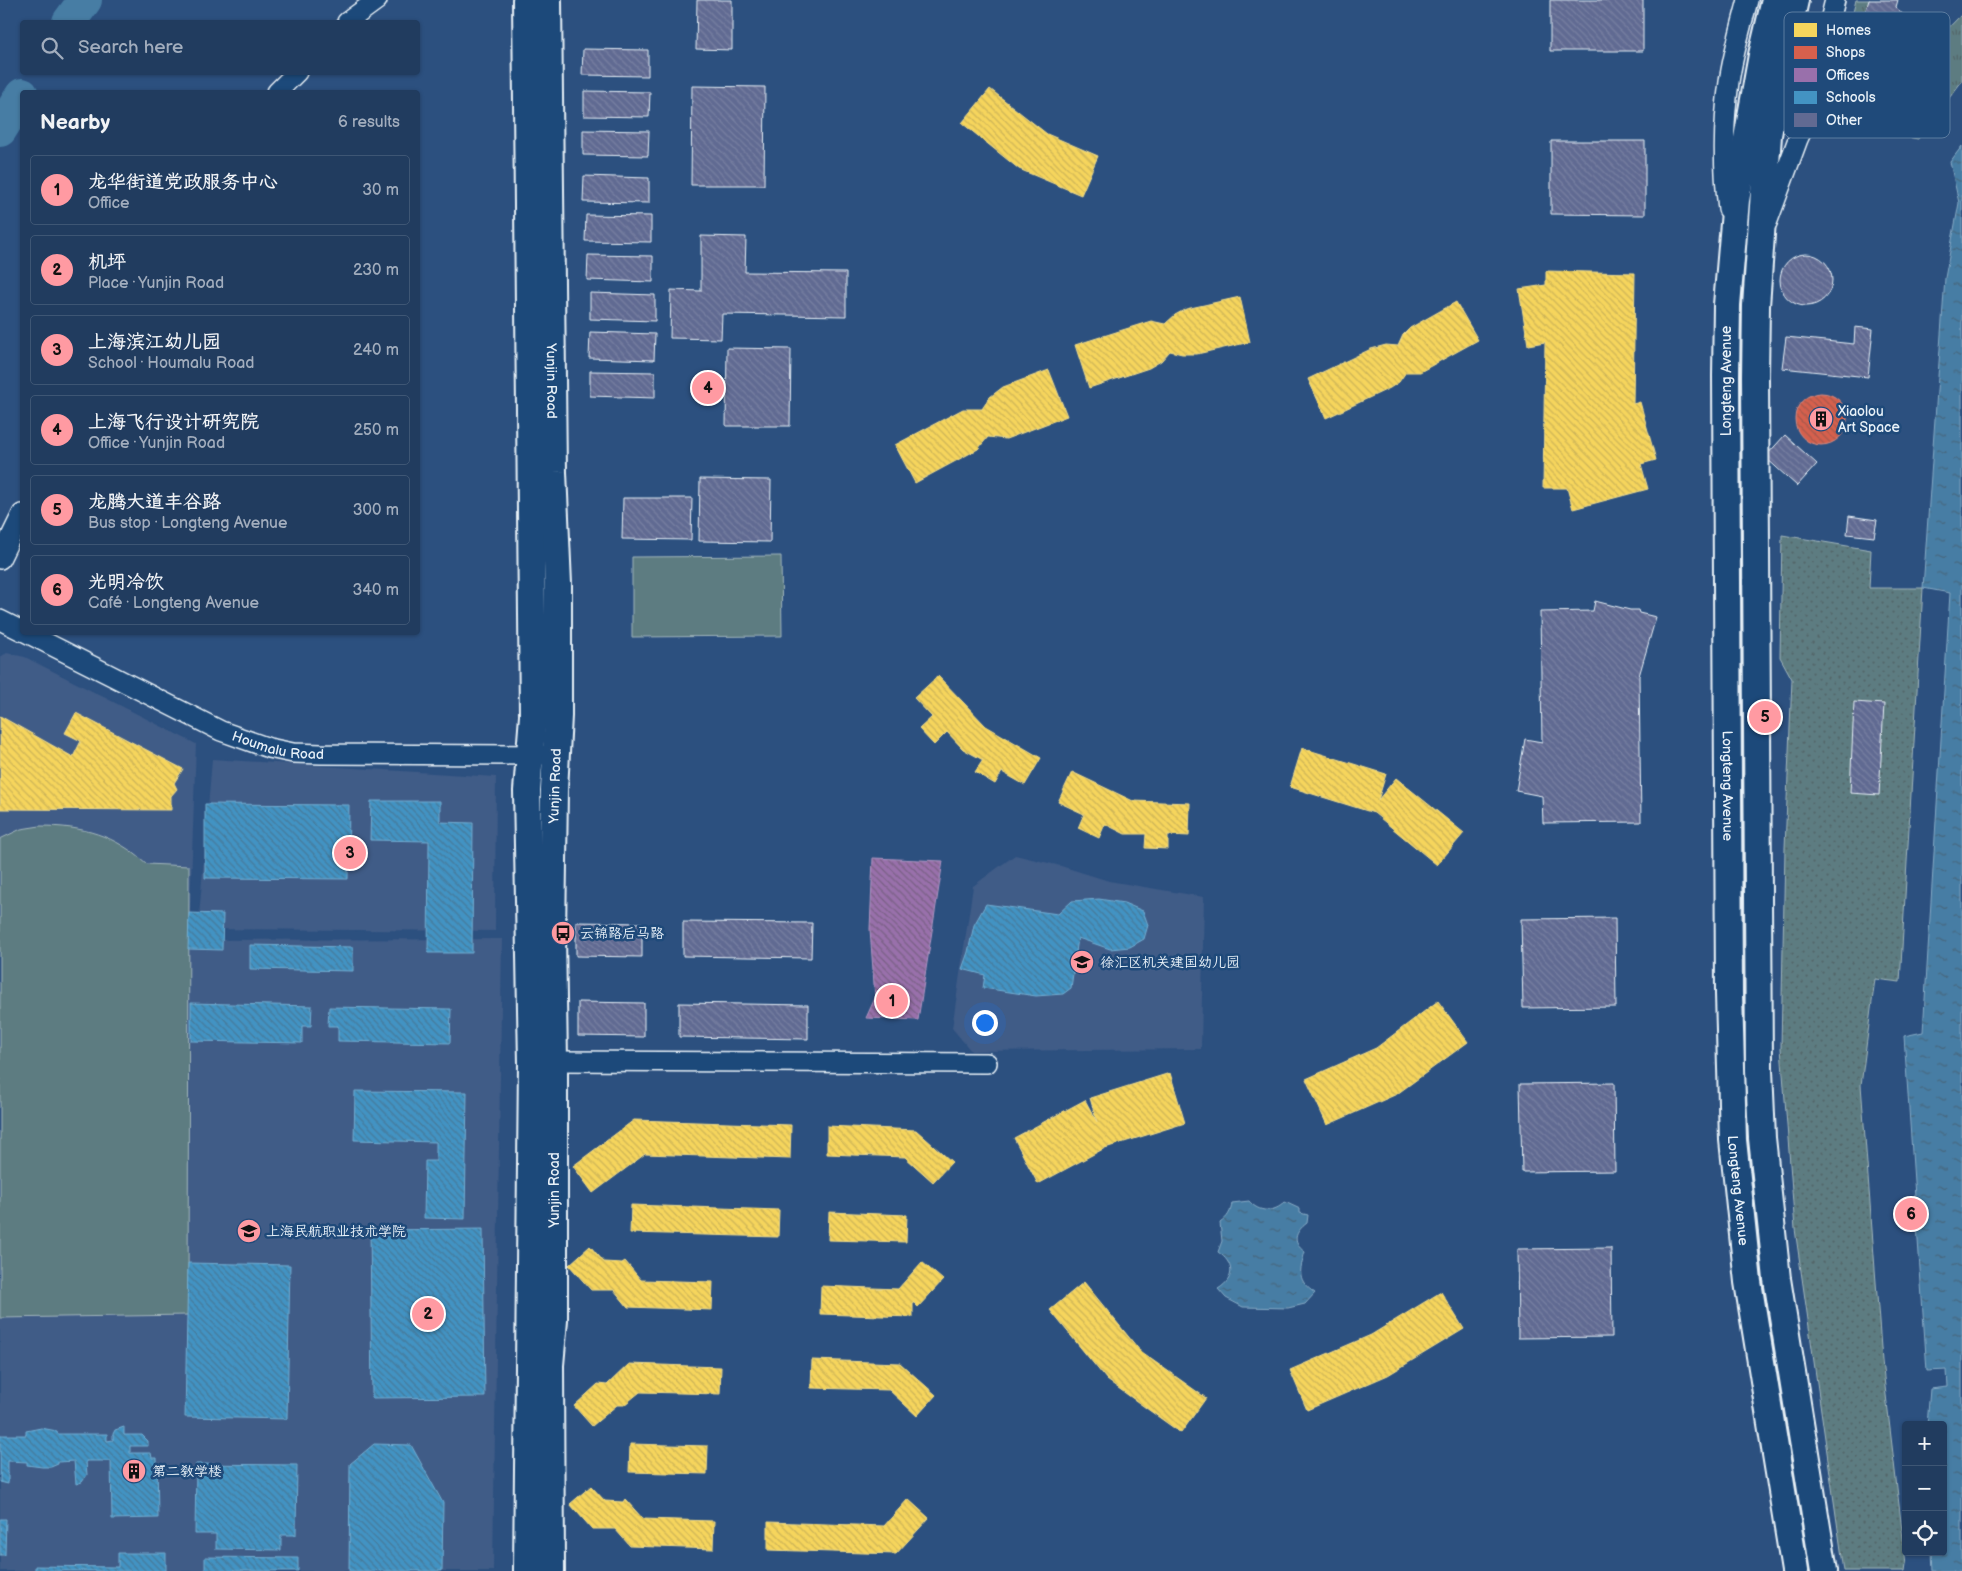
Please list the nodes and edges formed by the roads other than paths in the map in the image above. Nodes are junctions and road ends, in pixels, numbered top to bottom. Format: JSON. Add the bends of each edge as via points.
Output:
{"nodes":[{"id":1,"x":377,"y":0,"type":"edge"},
{"id":2,"x":526,"y":0,"type":"edge"},
{"id":3,"x":548,"y":0,"type":"edge"},
{"id":4,"x":1748,"y":0,"type":"edge"},
{"id":5,"x":1775,"y":0,"type":"edge"},
{"id":6,"x":1795,"y":0,"type":"edge"},
{"id":7,"x":1790,"y":12,"type":"edge"},
{"id":8,"x":350,"y":20,"type":"edge"},
{"id":9,"x":1784,"y":27,"type":"edge"},
{"id":10,"x":1772,"y":57,"type":"junction"},
{"id":11,"x":294,"y":75,"type":"edge"},
{"id":12,"x":279,"y":90,"type":"edge"},
{"id":13,"x":1799,"y":138,"type":"edge"},
{"id":14,"x":1732,"y":236,"type":"junction"},
{"id":15,"x":1761,"y":238,"type":"junction"},
{"id":16,"x":20,"y":518,"type":"edge"},
{"id":17,"x":0,"y":559,"type":"edge"},
{"id":18,"x":0,"y":620,"type":"edge"},
{"id":19,"x":20,"y":630,"type":"edge"},
{"id":20,"x":30,"y":635,"type":"edge"},
{"id":21,"x":530,"y":755,"type":"junction"},
{"id":22,"x":556,"y":756,"type":"junction"},
{"id":23,"x":554,"y":1061,"type":"junction"},
{"id":24,"x":987,"y":1063,"type":"dead end"},
{"id":25,"x":527,"y":1571,"type":"edge"},
{"id":26,"x":551,"y":1571,"type":"edge"},
{"id":27,"x":1795,"y":1571,"type":"edge"},
{"id":28,"x":1824,"y":1571,"type":"edge"}],
"edges":[{"from":1,"to":8,"type":"street"},
{"from":2,"to":21,"type":"main road","name":"Yunjin Road","via":[[533,716]]},
{"from":3,"to":22,"type":"main road","name":"Yunjin Road","via":[[553,472],[558,584]]},
{"from":4,"to":14,"type":"street","via":[[1729,83],[1725,124],[1726,188]]},
{"from":5,"to":10,"type":"main road","name":"Longteng Avenue"},
{"from":6,"to":7,"type":"main road","name":"Longteng Avenue"},
{"from":9,"to":10,"type":"main road","name":"Longteng Avenue"},
{"from":10,"to":14,"type":"main road","name":"Longteng Avenue","via":[[1736,200]]},
{"from":10,"to":15,"type":"main road","name":"Longteng Avenue"},
{"from":11,"to":12,"type":"street"},
{"from":13,"to":15,"type":"street"},
{"from":14,"to":27,"type":"main road","name":"Longteng Avenue","via":[[1726,376],[1728,984],[1732,1120],[1748,1282]]},
{"from":15,"to":28,"type":"main road","name":"Longteng Avenue","via":[[1755,376],[1762,1138],[1777,1278]]},
{"from":16,"to":17,"type":"street"},
{"from":18,"to":19,"type":"street","name":"Houmalu Road"},
{"from":20,"to":21,"type":"street","name":"Houmalu Road","via":[[221,731],[269,748],[321,754]]},
{"from":21,"to":22,"type":"street","name":"Houmalu Road"},
{"from":21,"to":25,"type":"main road","name":"Yunjin Road","via":[[527,791],[532,1063]]},
{"from":22,"to":23,"type":"main road","name":"Yunjin Road","via":[[552,935]]},
{"from":23,"to":24,"type":"street"},
{"from":23,"to":26,"type":"main road","name":"Yunjin Road"}]}
